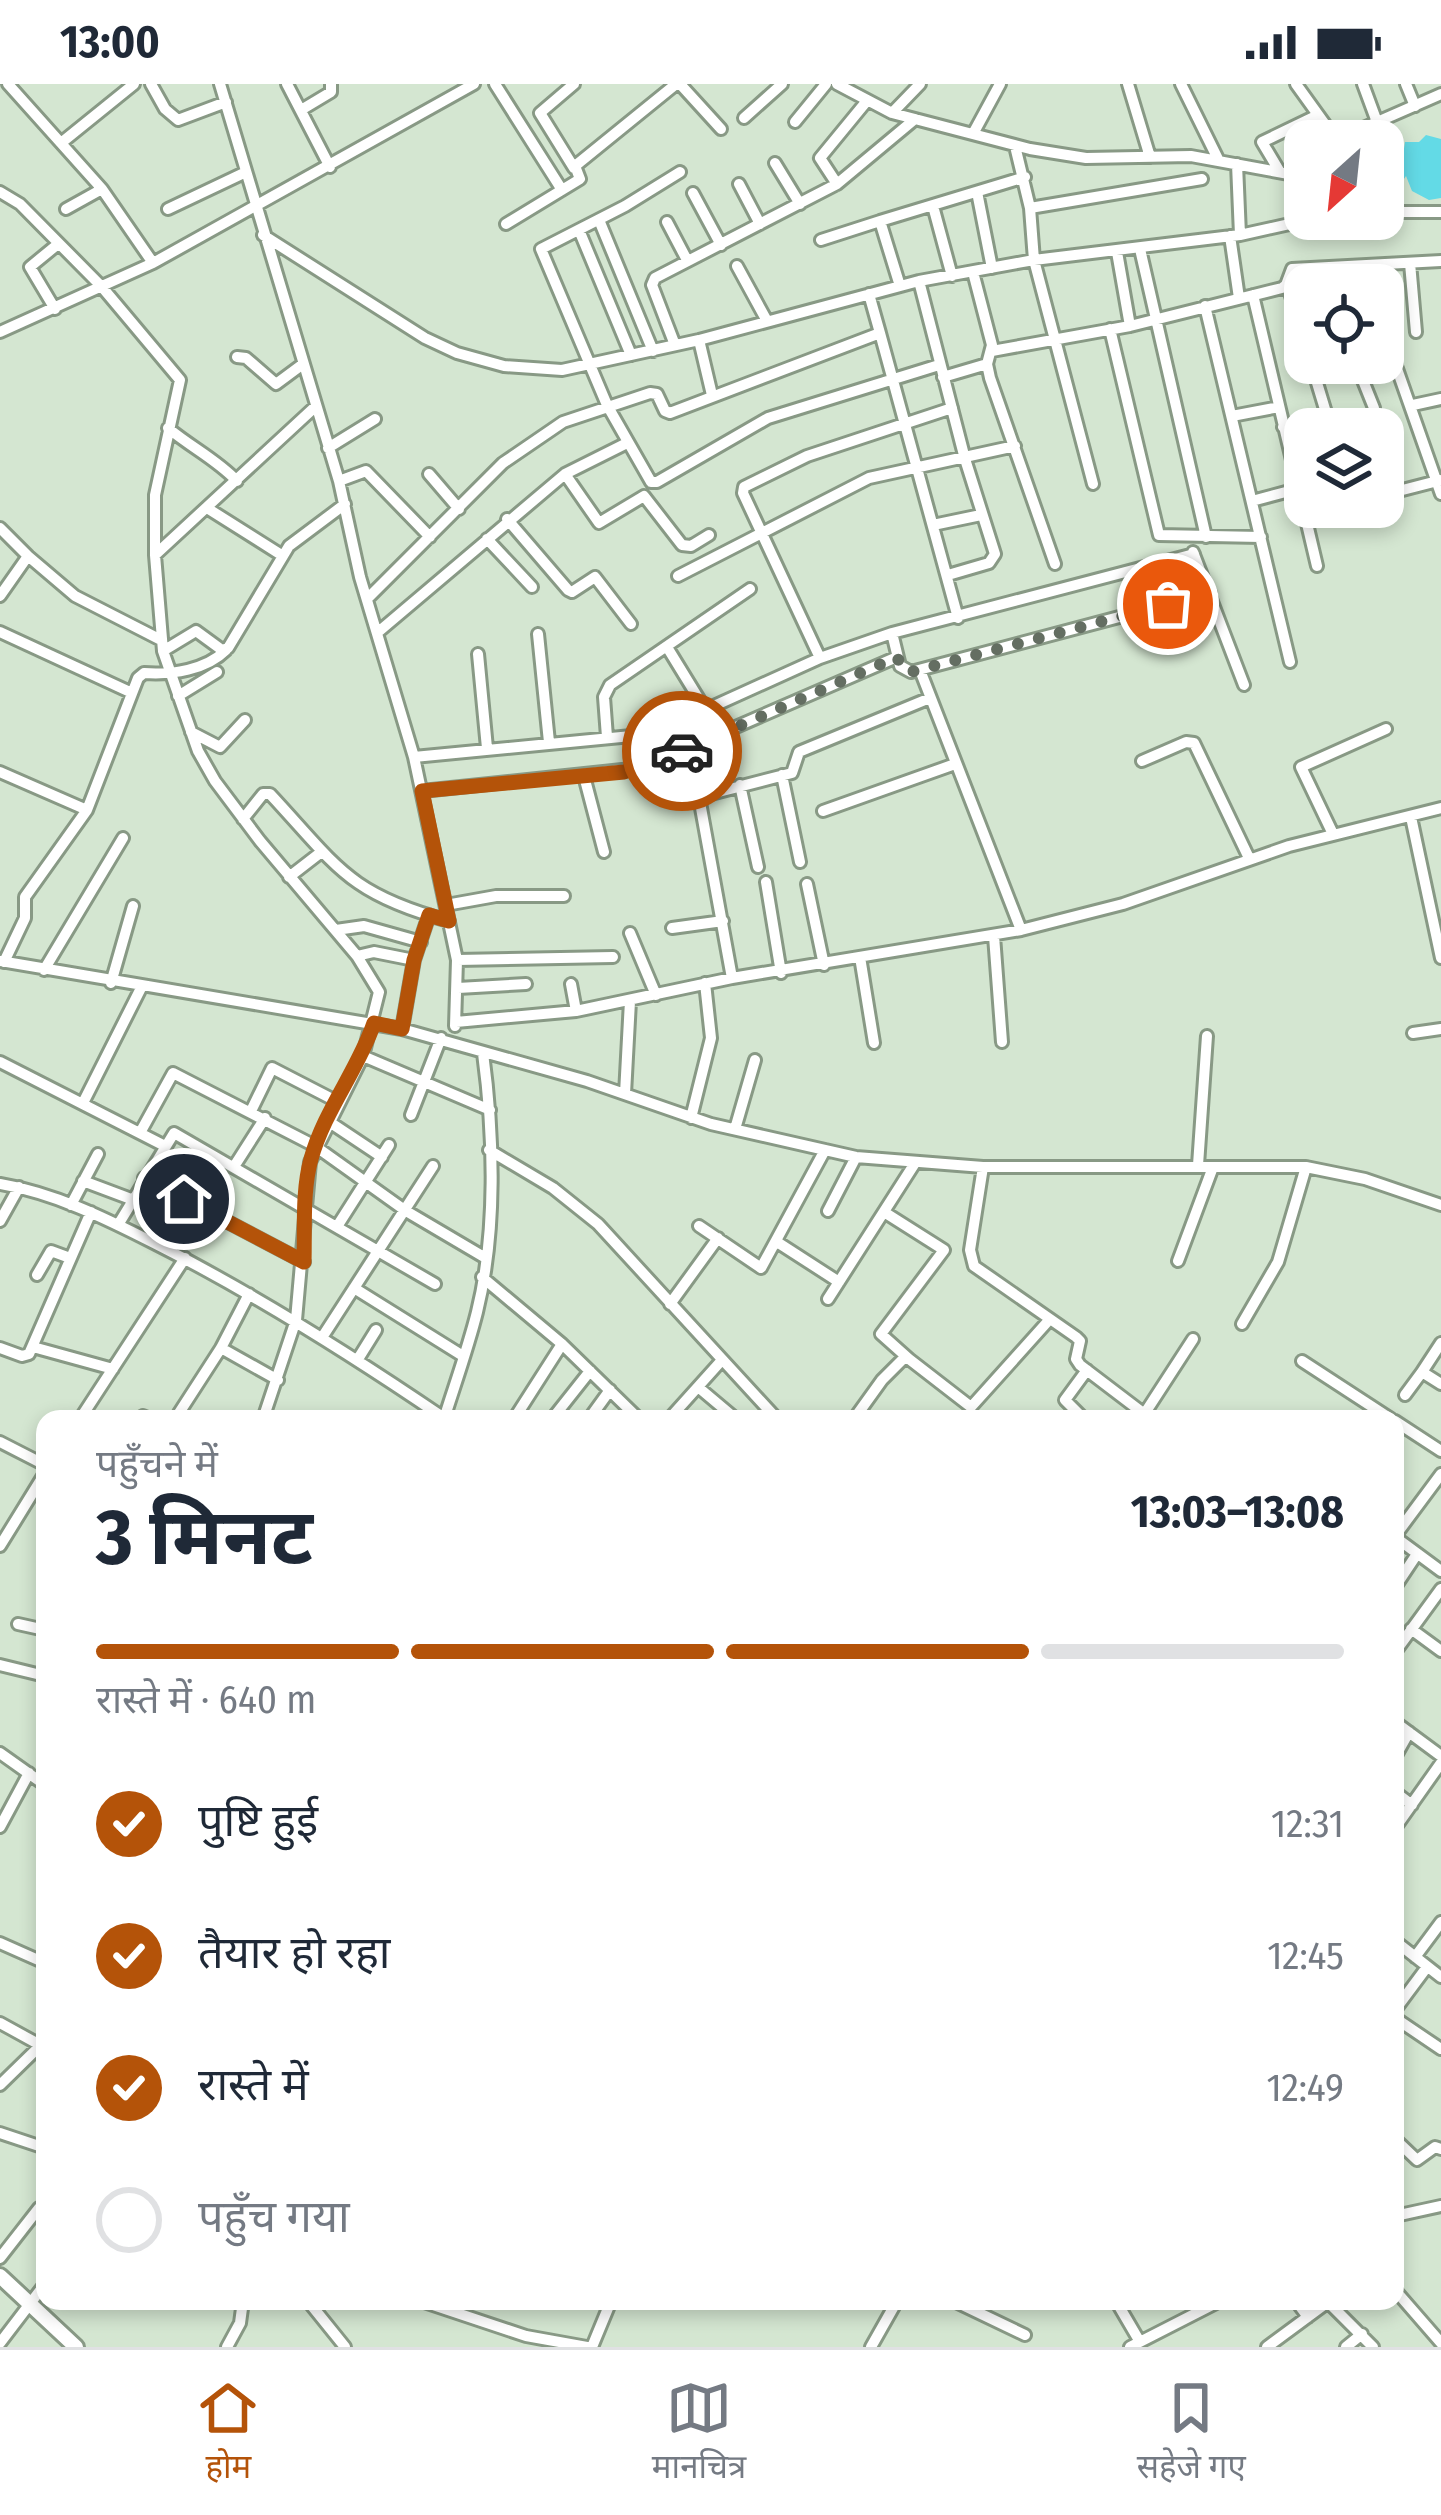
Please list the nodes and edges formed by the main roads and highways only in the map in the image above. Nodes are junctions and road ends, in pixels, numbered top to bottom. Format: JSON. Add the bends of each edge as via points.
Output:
{"nodes":[{"id":1,"x":0,"y":2276,"type":"edge"},
{"id":2,"x":76,"y":2347,"type":"edge"}],
"edges":[{"from":1,"to":2,"type":"main road"}]}
